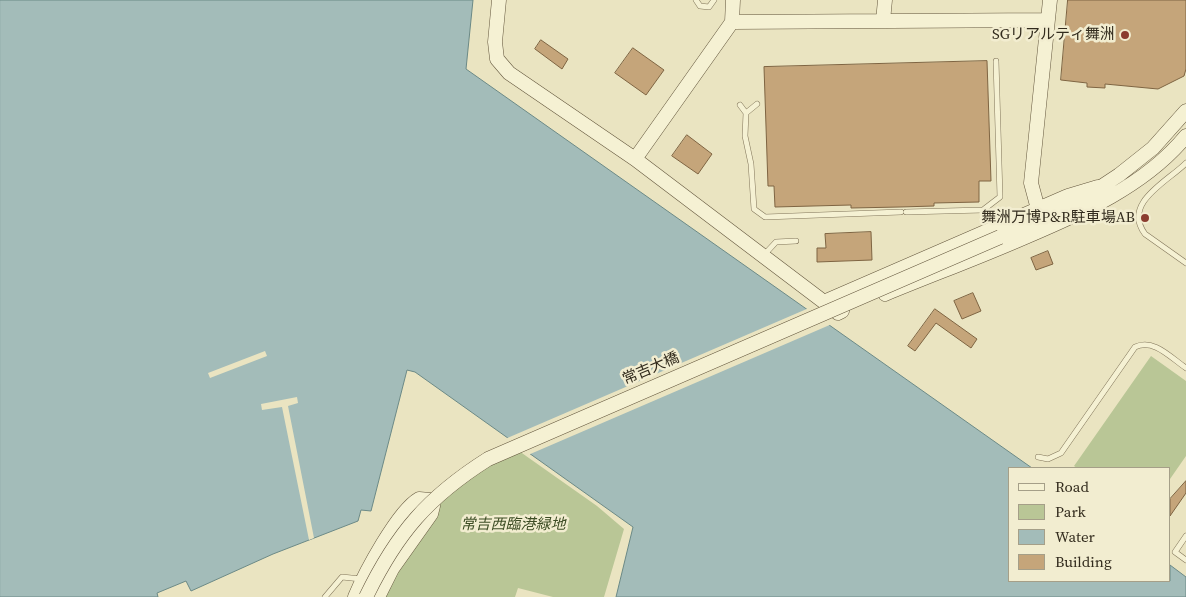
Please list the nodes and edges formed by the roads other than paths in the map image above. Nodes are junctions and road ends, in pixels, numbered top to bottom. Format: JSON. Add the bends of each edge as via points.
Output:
{"nodes":[{"id":1,"x":499,"y":0,"type":"edge"},
{"id":2,"x":696,"y":0,"type":"edge"},
{"id":3,"x":714,"y":0,"type":"edge"},
{"id":4,"x":733,"y":0,"type":"edge"},
{"id":5,"x":885,"y":0,"type":"edge"},
{"id":6,"x":1050,"y":0,"type":"edge"},
{"id":7,"x":1048,"y":20,"type":"junction"},
{"id":8,"x":883,"y":21,"type":"junction"},
{"id":9,"x":732,"y":22,"type":"junction"},
{"id":10,"x":996,"y":61,"type":"dead end"},
{"id":11,"x":757,"y":104,"type":"dead end"},
{"id":12,"x":740,"y":105,"type":"dead end"},
{"id":13,"x":1186,"y":111,"type":"edge"},
{"id":14,"x":746,"y":113,"type":"junction"},
{"id":15,"x":1186,"y":136,"type":"edge"},
{"id":16,"x":1179,"y":150,"type":"edge"},
{"id":17,"x":635,"y":159,"type":"junction"},
{"id":18,"x":1186,"y":163,"type":"edge"},
{"id":19,"x":1098,"y":187,"type":"junction"},
{"id":20,"x":1104,"y":200,"type":"junction"},
{"id":21,"x":1072,"y":206,"type":"junction"},
{"id":22,"x":1038,"y":208,"type":"junction"},
{"id":23,"x":796,"y":241,"type":"dead end"},
{"id":24,"x":763,"y":256,"type":"junction"},
{"id":25,"x":1186,"y":263,"type":"edge"},
{"id":26,"x":824,"y":302,"type":"junction"},
{"id":27,"x":1186,"y":368,"type":"edge"},
{"id":28,"x":1038,"y":457,"type":"dead end"},
{"id":29,"x":1186,"y":536,"type":"edge"},
{"id":30,"x":1186,"y":560,"type":"edge"},
{"id":31,"x":363,"y":580,"type":"junction"},
{"id":32,"x":325,"y":597,"type":"edge"},
{"id":33,"x":355,"y":597,"type":"edge"},
{"id":34,"x":366,"y":597,"type":"edge"},
{"id":35,"x":378,"y":597,"type":"edge"}],
"edges":[{"from":1,"to":17,"type":"street","via":[[495,42],[497,58],[509,74]]},
{"from":2,"to":3,"type":"lane","via":[[700,6],[709,7]]},
{"from":4,"to":9,"type":"street"},
{"from":5,"to":8,"type":"street"},
{"from":6,"to":7,"type":"street"},
{"from":7,"to":8,"type":"street"},
{"from":7,"to":22,"type":"street","via":[[1032,183]]},
{"from":8,"to":9,"type":"street"},
{"from":9,"to":17,"type":"street"},
{"from":10,"to":14,"type":"lane","via":[[1000,197],[983,210],[765,217],[754,209],[751,164],[745,136]]},
{"from":11,"to":14,"type":"lane"},
{"from":12,"to":14,"type":"lane"},
{"from":13,"to":19,"type":"street","via":[[1137,163]]},
{"from":15,"to":16,"type":"street"},
{"from":16,"to":20,"type":"street"},
{"from":17,"to":24,"type":"street"},
{"from":18,"to":25,"type":"lane","via":[[1145,198],[1139,216],[1145,234]]},
{"from":19,"to":21,"type":"street"},
{"from":19,"to":22,"type":"street"},
{"from":20,"to":21,"type":"street"},
{"from":20,"to":26,"type":"street","via":[[1050,227],[838,313]]},
{"from":21,"to":34,"type":"street","name":"常吉大橋","bridge":true,"via":[[488,458],[453,482],[416,516],[397,539]]},
{"from":22,"to":26,"type":"street"},
{"from":23,"to":24,"type":"lane","via":[[776,242]]},
{"from":24,"to":26,"type":"street"},
{"from":27,"to":28,"type":"lane","via":[[1152,345],[1135,348],[1061,453],[1048,459]]},
{"from":29,"to":30,"type":"lane","via":[[1174,552]]},
{"from":31,"to":32,"type":"lane","via":[[342,577]]},
{"from":31,"to":33,"type":"street"},
{"from":31,"to":35,"type":"street","via":[[378,551],[410,507],[419,498],[430,500],[433,506],[431,514],[392,569]]}]}
